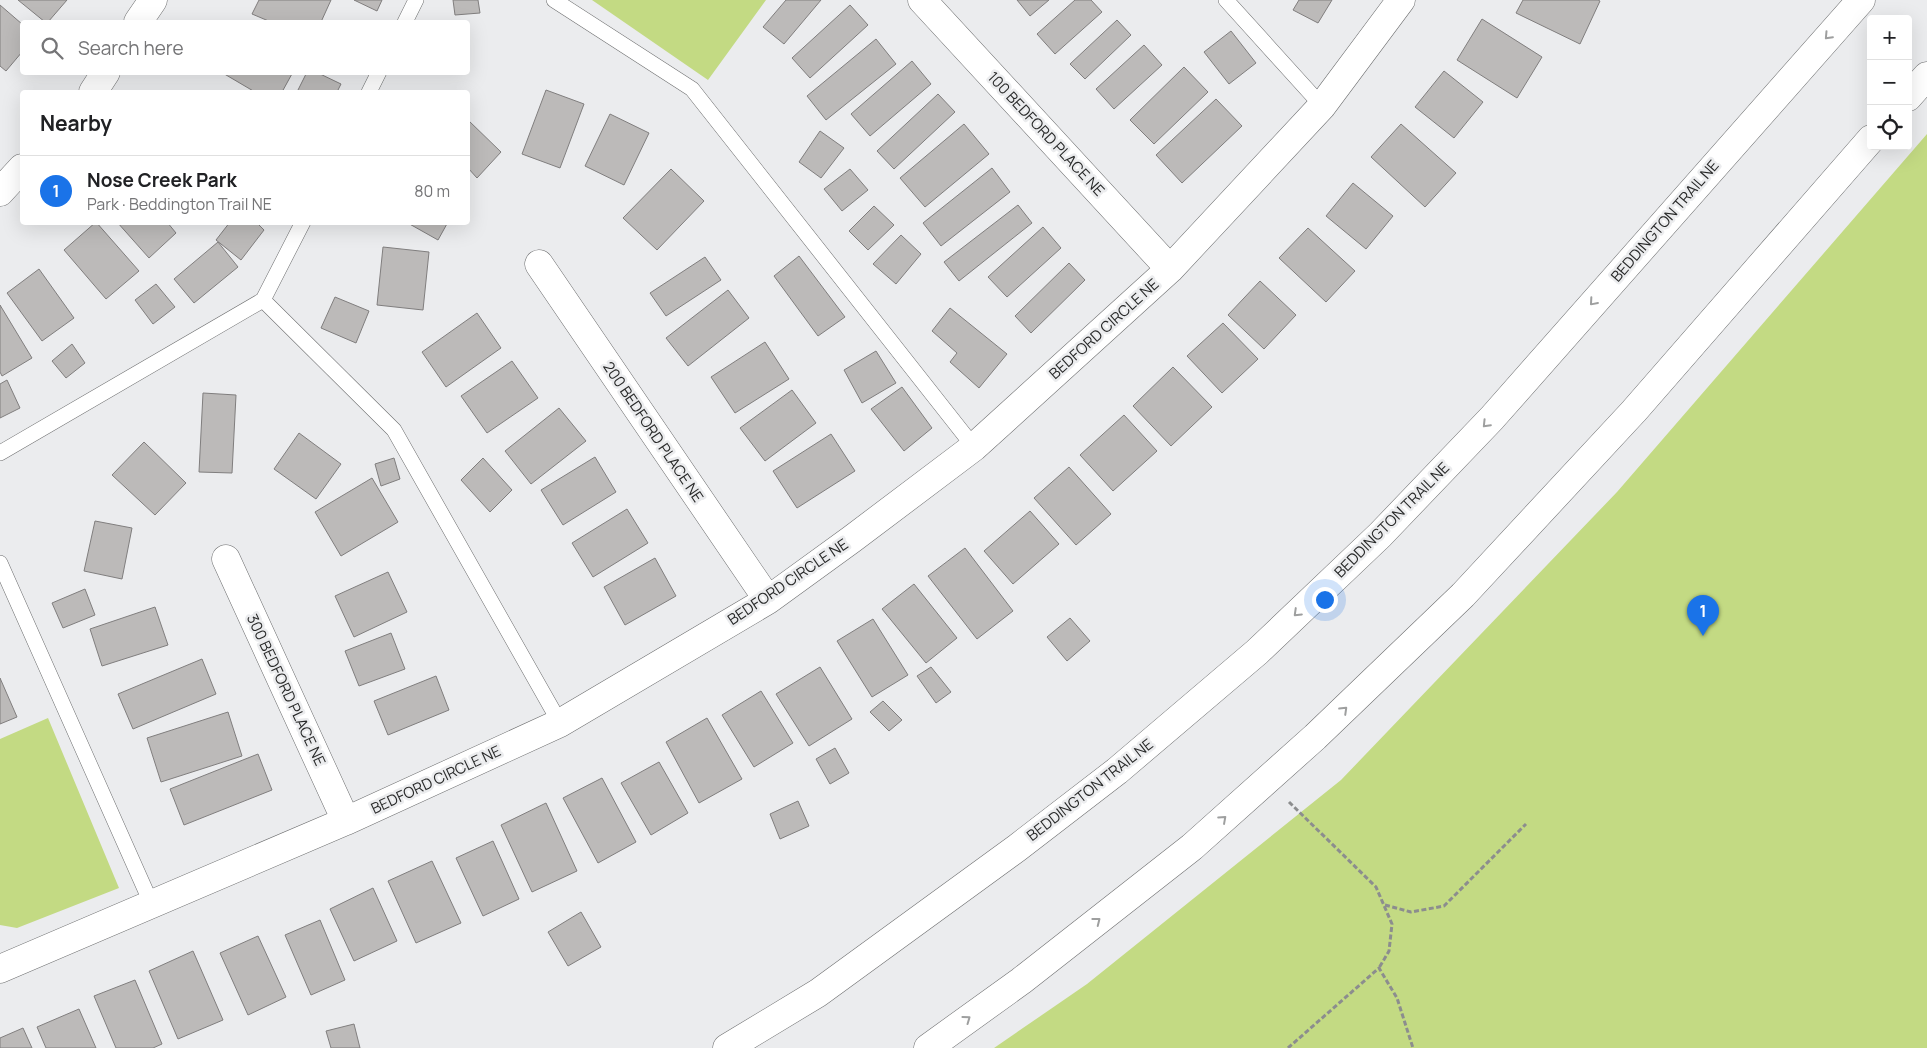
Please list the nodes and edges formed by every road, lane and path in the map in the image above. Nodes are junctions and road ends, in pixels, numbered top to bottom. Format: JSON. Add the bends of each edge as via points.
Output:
{"nodes":[{"id":1,"x":152,"y":0,"type":"edge"},
{"id":2,"x":416,"y":0,"type":"edge"},
{"id":3,"x":554,"y":0,"type":"edge"},
{"id":4,"x":922,"y":0,"type":"edge"},
{"id":5,"x":1226,"y":0,"type":"edge"},
{"id":6,"x":1401,"y":0,"type":"edge"},
{"id":7,"x":1861,"y":0,"type":"edge"},
{"id":8,"x":139,"y":20,"type":"edge"},
{"id":9,"x":406,"y":20,"type":"edge"},
{"id":10,"x":104,"y":75,"type":"edge"},
{"id":11,"x":378,"y":75,"type":"edge"},
{"id":12,"x":1927,"y":76,"type":"edge"},
{"id":13,"x":94,"y":90,"type":"edge"},
{"id":14,"x":370,"y":90,"type":"edge"},
{"id":15,"x":1912,"y":93,"type":"edge"},
{"id":16,"x":1322,"y":106,"type":"junction"},
{"id":17,"x":1867,"y":144,"type":"edge"},
{"id":18,"x":20,"y":170,"type":"edge"},
{"id":19,"x":0,"y":192,"type":"edge"},
{"id":20,"x":301,"y":225,"type":"edge"},
{"id":21,"x":539,"y":264,"type":"dead end"},
{"id":22,"x":1170,"y":269,"type":"junction"},
{"id":23,"x":263,"y":300,"type":"junction"},
{"id":24,"x":974,"y":447,"type":"junction"},
{"id":25,"x":0,"y":453,"type":"edge"},
{"id":26,"x":226,"y":559,"type":"dead end"},
{"id":27,"x":0,"y":563,"type":"edge"},
{"id":28,"x":768,"y":600,"type":"junction"},
{"id":29,"x":560,"y":723,"type":"junction"},
{"id":30,"x":1267,"y":780,"type":"junction"},
{"id":31,"x":346,"y":821,"type":"junction"},
{"id":32,"x":1526,"y":824,"type":"dead end"},
{"id":33,"x":152,"y":905,"type":"junction"},
{"id":34,"x":1384,"y":905,"type":"junction"},
{"id":35,"x":1379,"y":968,"type":"junction"},
{"id":36,"x":0,"y":969,"type":"edge"},
{"id":37,"x":727,"y":1048,"type":"edge"},
{"id":38,"x":928,"y":1048,"type":"edge"},
{"id":39,"x":1288,"y":1048,"type":"edge"},
{"id":40,"x":1413,"y":1048,"type":"edge"}],
"edges":[{"from":1,"to":8,"type":"street"},
{"from":2,"to":9,"type":"lane"},
{"from":3,"to":24,"type":"lane","via":[[692,89]]},
{"from":4,"to":22,"type":"street","name":"100 BEDFORD PLACE NE"},
{"from":5,"to":16,"type":"lane"},
{"from":6,"to":16,"type":"street","name":"BEDFORD CIRCLE NE"},
{"from":7,"to":37,"type":"street","name":"BEDDINGTON TRAIL NE","one_way":true,"via":[[1492,418],[1380,535],[1257,652],[1117,771],[1017,848],[818,993]]},
{"from":10,"to":13,"type":"street"},
{"from":11,"to":14,"type":"lane"},
{"from":12,"to":15,"type":"street"},
{"from":16,"to":22,"type":"street","name":"BEDFORD CIRCLE NE"},
{"from":30,"to":17,"type":"street","one_way":true,"via":[[1463,595],[1634,411]]},
{"from":18,"to":19,"type":"street"},
{"from":20,"to":23,"type":"lane"},
{"from":21,"to":28,"type":"street","name":"200 BEDFORD PLACE NE"},
{"from":22,"to":24,"type":"street","name":"BEDFORD CIRCLE NE"},
{"from":23,"to":25,"type":"lane"},
{"from":23,"to":29,"type":"lane","via":[[394,430]]},
{"from":24,"to":28,"type":"street","name":"BEDFORD CIRCLE NE"},
{"from":26,"to":31,"type":"street","name":"300 BEDFORD PLACE NE"},
{"from":27,"to":33,"type":"lane"},
{"from":28,"to":29,"type":"street","name":"BEDFORD CIRCLE NE"},
{"from":29,"to":31,"type":"street","name":"BEDFORD CIRCLE NE"},
{"from":30,"to":34,"type":"path","via":[[1376,887]]},
{"from":38,"to":30,"type":"street","one_way":true,"via":[[1184,853]]},
{"from":31,"to":33,"type":"street","name":"BEDFORD CIRCLE NE"},
{"from":32,"to":34,"type":"path","via":[[1444,906],[1411,912]]},
{"from":33,"to":36,"type":"street","name":"BEDFORD CIRCLE NE"},
{"from":34,"to":35,"type":"path","via":[[1392,924],[1389,951]]},
{"from":35,"to":39,"type":"path"},
{"from":35,"to":40,"type":"path","via":[[1397,998]]}]}
